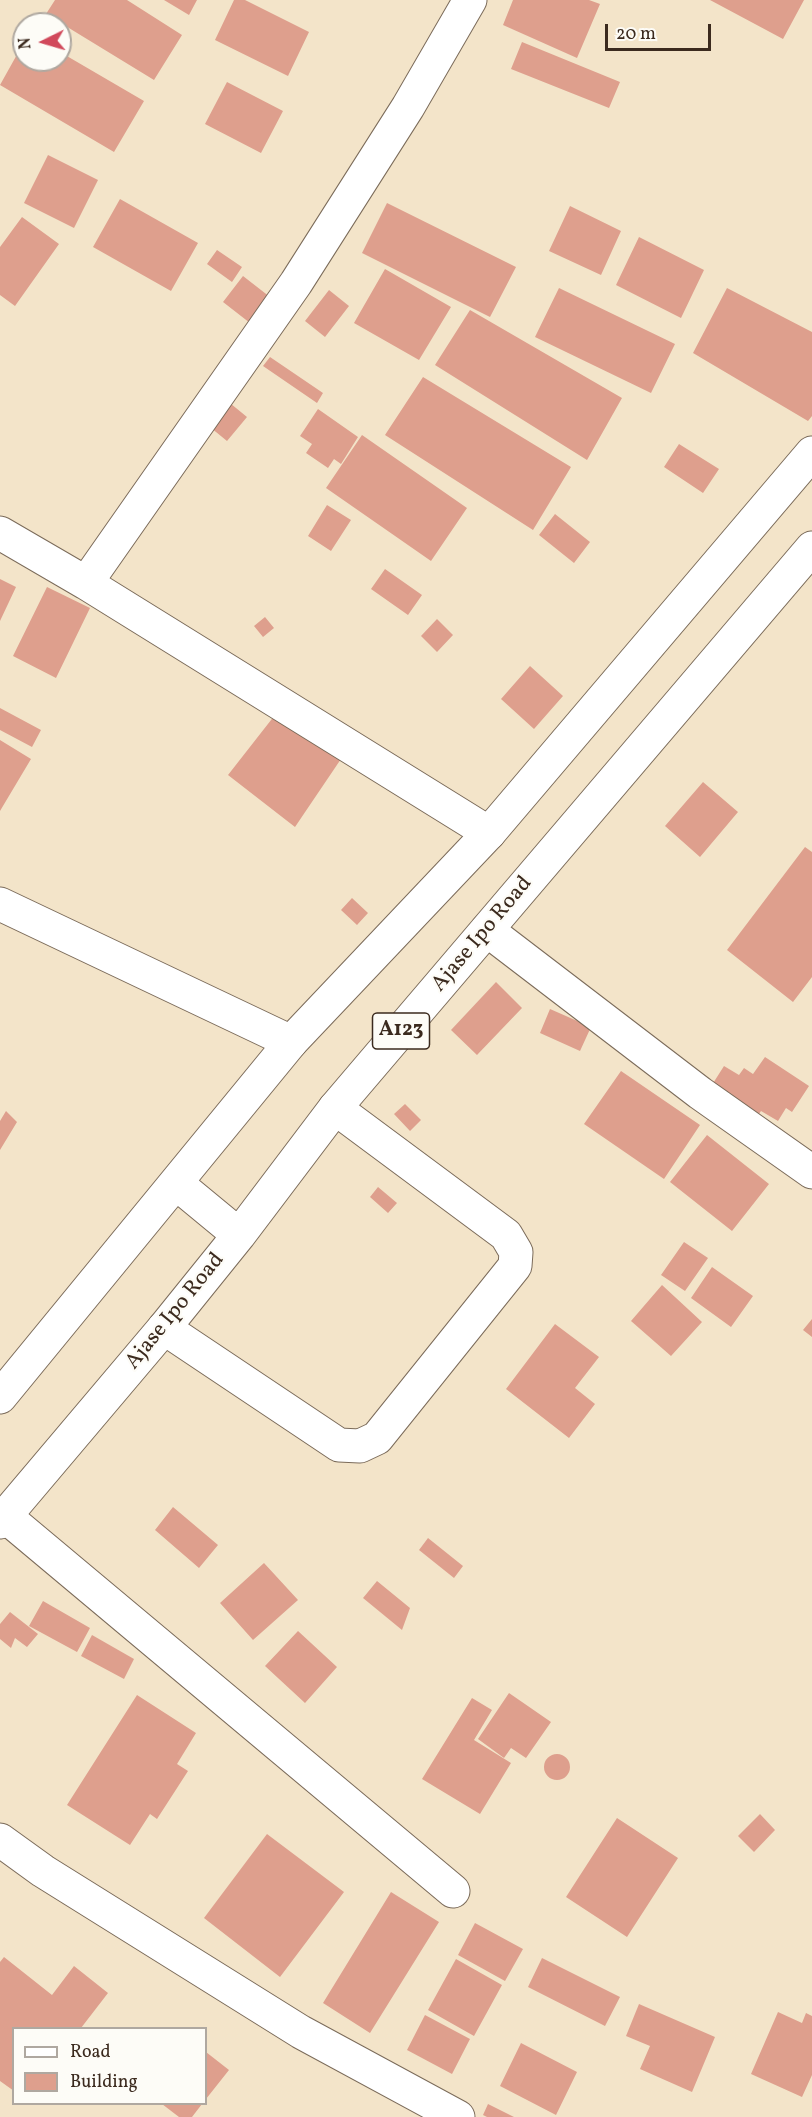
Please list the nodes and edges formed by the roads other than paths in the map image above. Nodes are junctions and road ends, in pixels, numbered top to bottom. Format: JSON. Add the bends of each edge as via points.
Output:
{"nodes":[{"id":1,"x":470,"y":0,"type":"edge"},
{"id":2,"x":812,"y":453,"type":"edge"},
{"id":3,"x":0,"y":532,"type":"edge"},
{"id":4,"x":808,"y":561,"type":"edge"},
{"id":5,"x":86,"y":583,"type":"junction"},
{"id":6,"x":489,"y":833,"type":"junction"},
{"id":7,"x":0,"y":904,"type":"edge"},
{"id":8,"x":487,"y":930,"type":"junction"},
{"id":9,"x":291,"y":1042,"type":"junction"},
{"id":10,"x":335,"y":1108,"type":"junction"},
{"id":11,"x":812,"y":1172,"type":"edge"},
{"id":12,"x":176,"y":1183,"type":"junction"},
{"id":13,"x":239,"y":1235,"type":"junction"},
{"id":14,"x":164,"y":1328,"type":"junction"},
{"id":15,"x":0,"y":1397,"type":"edge"},
{"id":16,"x":2,"y":1519,"type":"edge"},
{"id":17,"x":0,"y":1840,"type":"edge"},
{"id":18,"x":453,"y":1891,"type":"dead end"},
{"id":19,"x":458,"y":2117,"type":"edge"}],
"edges":[{"from":1,"to":5,"type":"main road","via":[[408,107],[296,283]]},
{"from":2,"to":6,"type":"main road"},
{"from":3,"to":5,"type":"main road"},
{"from":4,"to":8,"type":"main road","name":"Ajase Ipo Road","number":"A123"},
{"from":5,"to":6,"type":"main road"},
{"from":6,"to":9,"type":"main road"},
{"from":7,"to":9,"type":"main road"},
{"from":8,"to":10,"type":"main road","name":"Ajase Ipo Road","number":"A123"},
{"from":8,"to":11,"type":"main road","via":[[700,1093]]},
{"from":9,"to":12,"type":"main road"},
{"from":10,"to":13,"type":"main road","name":"Ajase Ipo Road","number":"A123"},
{"from":10,"to":14,"type":"main road","via":[[506,1235],[516,1252],[515,1266],[377,1438],[360,1446],[339,1445]]},
{"from":12,"to":13,"type":"main road"},
{"from":12,"to":15,"type":"main road"},
{"from":13,"to":14,"type":"main road","name":"Ajase Ipo Road","number":"A123"},
{"from":14,"to":16,"type":"main road","name":"Ajase Ipo Road","number":"A123"},
{"from":16,"to":18,"type":"main road"},
{"from":17,"to":19,"type":"main road","via":[[43,1871],[301,2032]]}]}
